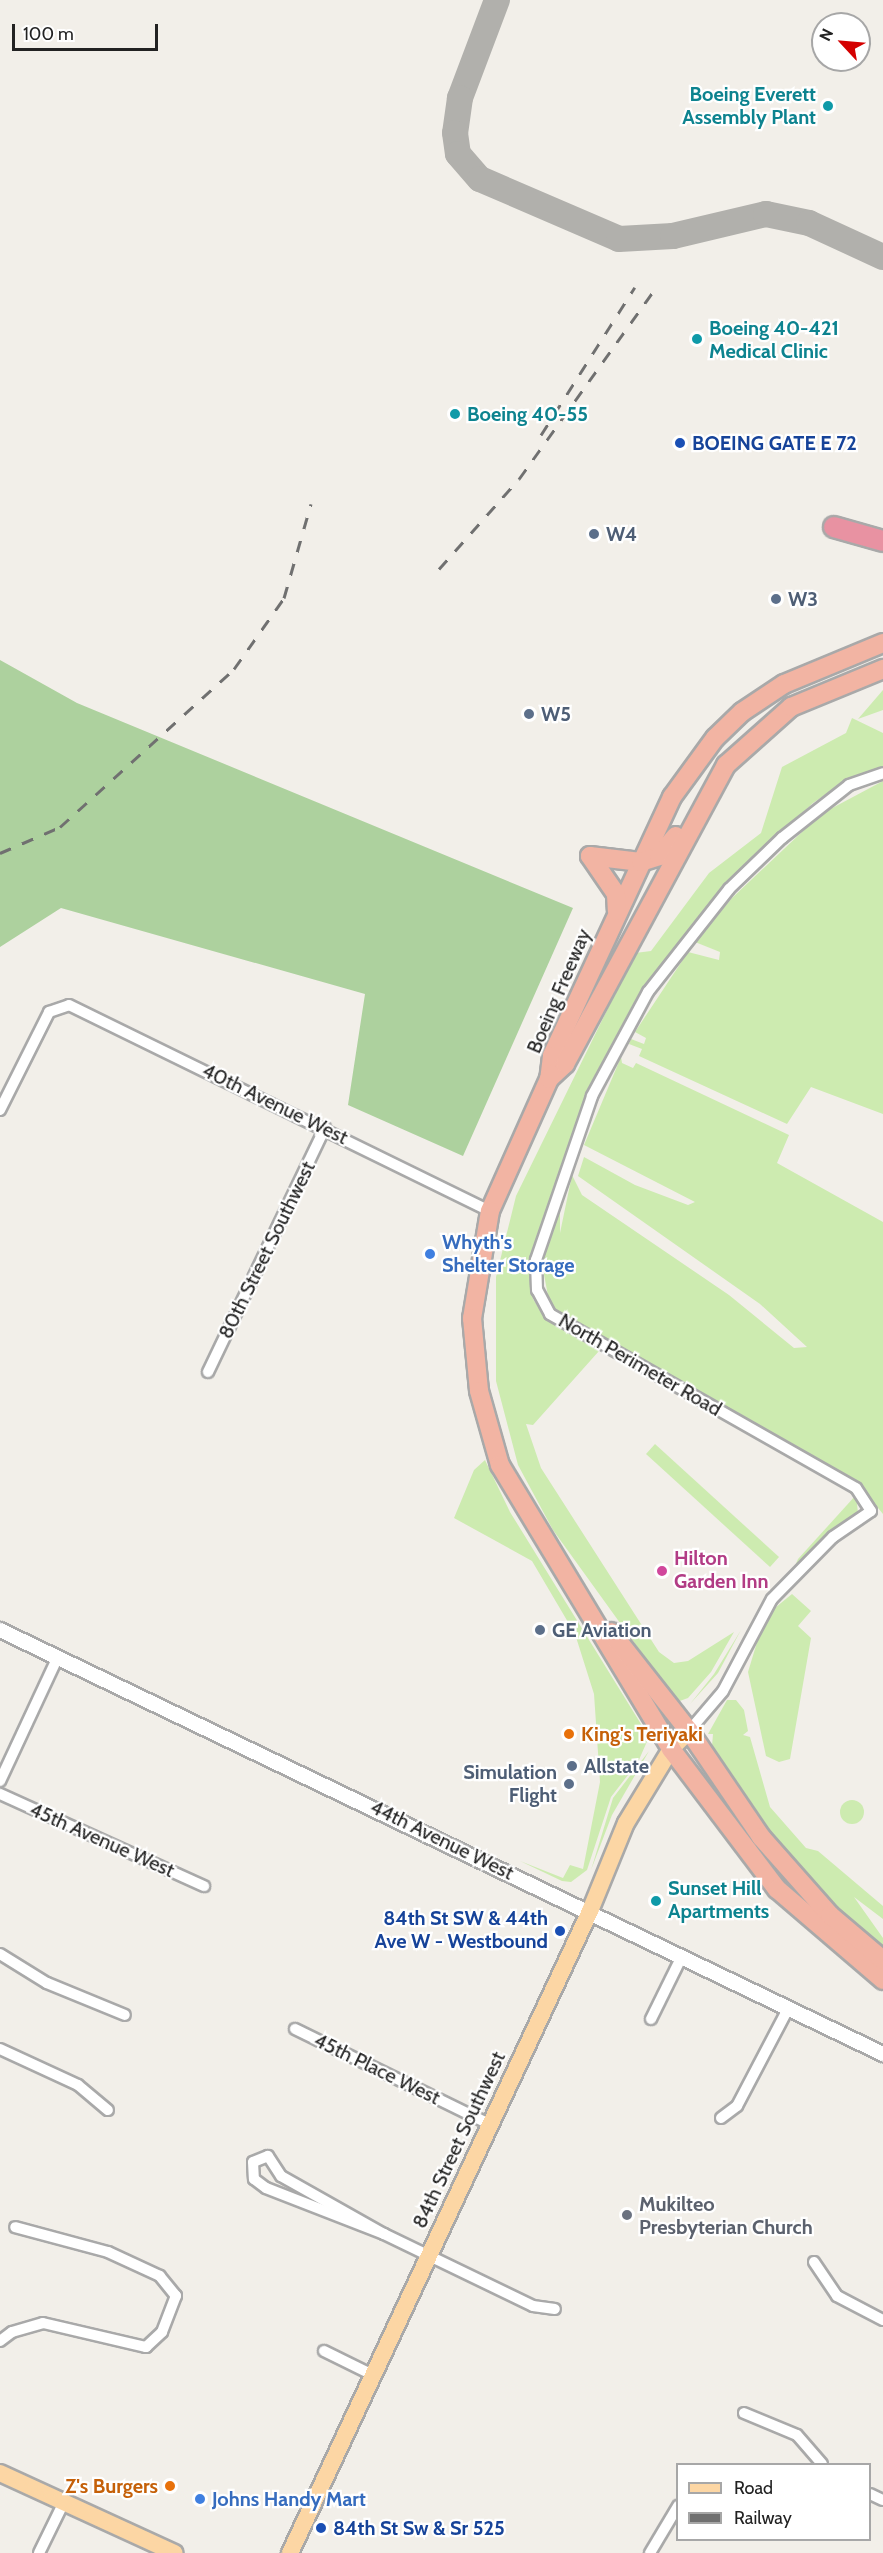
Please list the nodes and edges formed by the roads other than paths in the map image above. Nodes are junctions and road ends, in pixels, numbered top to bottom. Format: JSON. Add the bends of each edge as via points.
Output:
{"nodes":[{"id":1,"x":834,"y":527,"type":"dead end"},
{"id":2,"x":883,"y":541,"type":"edge"},
{"id":3,"x":883,"y":643,"type":"edge"},
{"id":4,"x":883,"y":669,"type":"edge"},
{"id":5,"x":883,"y":773,"type":"edge"},
{"id":6,"x":708,"y":788,"type":"junction"},
{"id":7,"x":641,"y":862,"type":"junction"},
{"id":8,"x":615,"y":919,"type":"junction"},
{"id":9,"x":549,"y":1079,"type":"junction"},
{"id":10,"x":0,"y":1110,"type":"edge"},
{"id":11,"x":325,"y":1128,"type":"junction"},
{"id":12,"x":490,"y":1211,"type":"junction"},
{"id":13,"x":208,"y":1372,"type":"dead end"},
{"id":14,"x":871,"y":1511,"type":"joint"},
{"id":15,"x":585,"y":1601,"type":"junction"},
{"id":16,"x":0,"y":1630,"type":"edge"},
{"id":17,"x":57,"y":1659,"type":"junction"},
{"id":18,"x":689,"y":1731,"type":"junction"},
{"id":19,"x":671,"y":1749,"type":"junction"},
{"id":20,"x":0,"y":1781,"type":"edge"},
{"id":21,"x":0,"y":1794,"type":"edge"},
{"id":22,"x":204,"y":1886,"type":"dead end"},
{"id":23,"x":590,"y":1911,"type":"junction"},
{"id":24,"x":0,"y":1954,"type":"edge"},
{"id":25,"x":682,"y":1956,"type":"junction"},
{"id":26,"x":883,"y":1960,"type":"edge"},
{"id":27,"x":883,"y":1980,"type":"edge"},
{"id":28,"x":788,"y":2009,"type":"junction"},
{"id":29,"x":125,"y":2015,"type":"dead end"},
{"id":30,"x":651,"y":2019,"type":"dead end"},
{"id":31,"x":295,"y":2029,"type":"dead end"},
{"id":32,"x":0,"y":2049,"type":"edge"},
{"id":33,"x":883,"y":2054,"type":"edge"},
{"id":34,"x":108,"y":2110,"type":"dead end"},
{"id":35,"x":721,"y":2118,"type":"dead end"},
{"id":36,"x":491,"y":2125,"type":"junction"},
{"id":37,"x":15,"y":2227,"type":"dead end"},
{"id":38,"x":384,"y":2234,"type":"junction"},
{"id":39,"x":429,"y":2257,"type":"junction"},
{"id":40,"x":814,"y":2262,"type":"dead end"},
{"id":41,"x":555,"y":2308,"type":"dead end"},
{"id":42,"x":883,"y":2319,"type":"edge"},
{"id":43,"x":0,"y":2341,"type":"edge"},
{"id":44,"x":324,"y":2351,"type":"dead end"},
{"id":45,"x":373,"y":2375,"type":"junction"},
{"id":46,"x":744,"y":2412,"type":"dead end"},
{"id":47,"x":821,"y":2463,"type":"edge"},
{"id":48,"x":0,"y":2473,"type":"edge"},
{"id":49,"x":64,"y":2502,"type":"junction"},
{"id":50,"x":676,"y":2509,"type":"edge"},
{"id":51,"x":39,"y":2553,"type":"edge"},
{"id":52,"x":175,"y":2553,"type":"edge"},
{"id":53,"x":290,"y":2553,"type":"edge"},
{"id":54,"x":650,"y":2553,"type":"edge"}],
"edges":[{"from":1,"to":2,"type":"highway"},
{"from":3,"to":7,"type":"highway","name":"Boeing Freeway","via":[[784,684],[742,712],[692,767]]},
{"from":4,"to":6,"type":"highway","name":"Boeing Freeway","via":[[821,693],[769,722]]},
{"from":5,"to":14,"type":"street","name":"North Perimeter Road","via":[[849,785],[783,838],[729,889],[648,992],[592,1096],[552,1205],[534,1275],[542,1303],[562,1323],[856,1488]]},
{"from":6,"to":7,"type":"highway","via":[[666,850]]},
{"from":6,"to":9,"type":"highway","name":"Boeing Freeway","via":[[565,1064]]},
{"from":7,"to":8,"type":"highway","name":"Boeing Freeway"},
{"from":7,"to":8,"type":"highway","via":[[590,856],[616,894]]},
{"from":8,"to":9,"type":"highway","name":"Boeing Freeway","via":[[552,1056]]},
{"from":9,"to":12,"type":"highway"},
{"from":10,"to":11,"type":"street","name":"40th Avenue West","via":[[42,1024],[58,1007],[79,1008]]},
{"from":11,"to":12,"type":"street","name":"40th Avenue West"},
{"from":11,"to":13,"type":"street","name":"80th Street Southwest"},
{"from":12,"to":15,"type":"highway","via":[[472,1318],[488,1432],[523,1511]]},
{"from":14,"to":18,"type":"street","name":"84th Street Southwest","via":[[833,1537],[772,1599],[723,1691]]},
{"from":15,"to":18,"type":"highway"},
{"from":15,"to":19,"type":"highway"},
{"from":16,"to":17,"type":"street","name":"44th Avenue West"},
{"from":17,"to":20,"type":"street"},
{"from":17,"to":23,"type":"street","name":"44th Avenue West"},
{"from":18,"to":19,"type":"main road","name":"84th Street Southwest"},
{"from":18,"to":26,"type":"highway","via":[[731,1797],[801,1885]]},
{"from":19,"to":23,"type":"main road","name":"84th Street Southwest","via":[[630,1815]]},
{"from":19,"to":27,"type":"highway","via":[[777,1888]]},
{"from":21,"to":22,"type":"street","name":"45th Avenue West"},
{"from":23,"to":25,"type":"street","name":"44th Avenue West"},
{"from":23,"to":36,"type":"main road","name":"84th Street Southwest"},
{"from":24,"to":29,"type":"street","via":[[47,1983]]},
{"from":25,"to":28,"type":"street","name":"44th Avenue West"},
{"from":25,"to":30,"type":"street"},
{"from":28,"to":33,"type":"street","name":"44th Avenue West"},
{"from":28,"to":35,"type":"street","via":[[737,2106]]},
{"from":31,"to":36,"type":"street","name":"45th Place West"},
{"from":32,"to":34,"type":"street","via":[[78,2085]]},
{"from":36,"to":39,"type":"main road","name":"84th Street Southwest"},
{"from":37,"to":43,"type":"street","via":[[108,2252],[160,2276],[176,2296],[162,2332],[146,2347],[43,2324],[19,2329]]},
{"from":38,"to":38,"type":"street","via":[[372,2234],[266,2188],[254,2179],[254,2162],[268,2156],[281,2176]]},
{"from":38,"to":39,"type":"street"},
{"from":39,"to":41,"type":"street","via":[[533,2306]]},
{"from":39,"to":45,"type":"main road","name":"84th Street Southwest"},
{"from":40,"to":42,"type":"street","via":[[837,2296]]},
{"from":44,"to":45,"type":"street"},
{"from":45,"to":53,"type":"main road","name":"84th Street Southwest"},
{"from":46,"to":47,"type":"street","via":[[797,2435]]},
{"from":48,"to":49,"type":"main road"},
{"from":49,"to":51,"type":"street"},
{"from":49,"to":52,"type":"main road"},
{"from":50,"to":54,"type":"street"}]}
